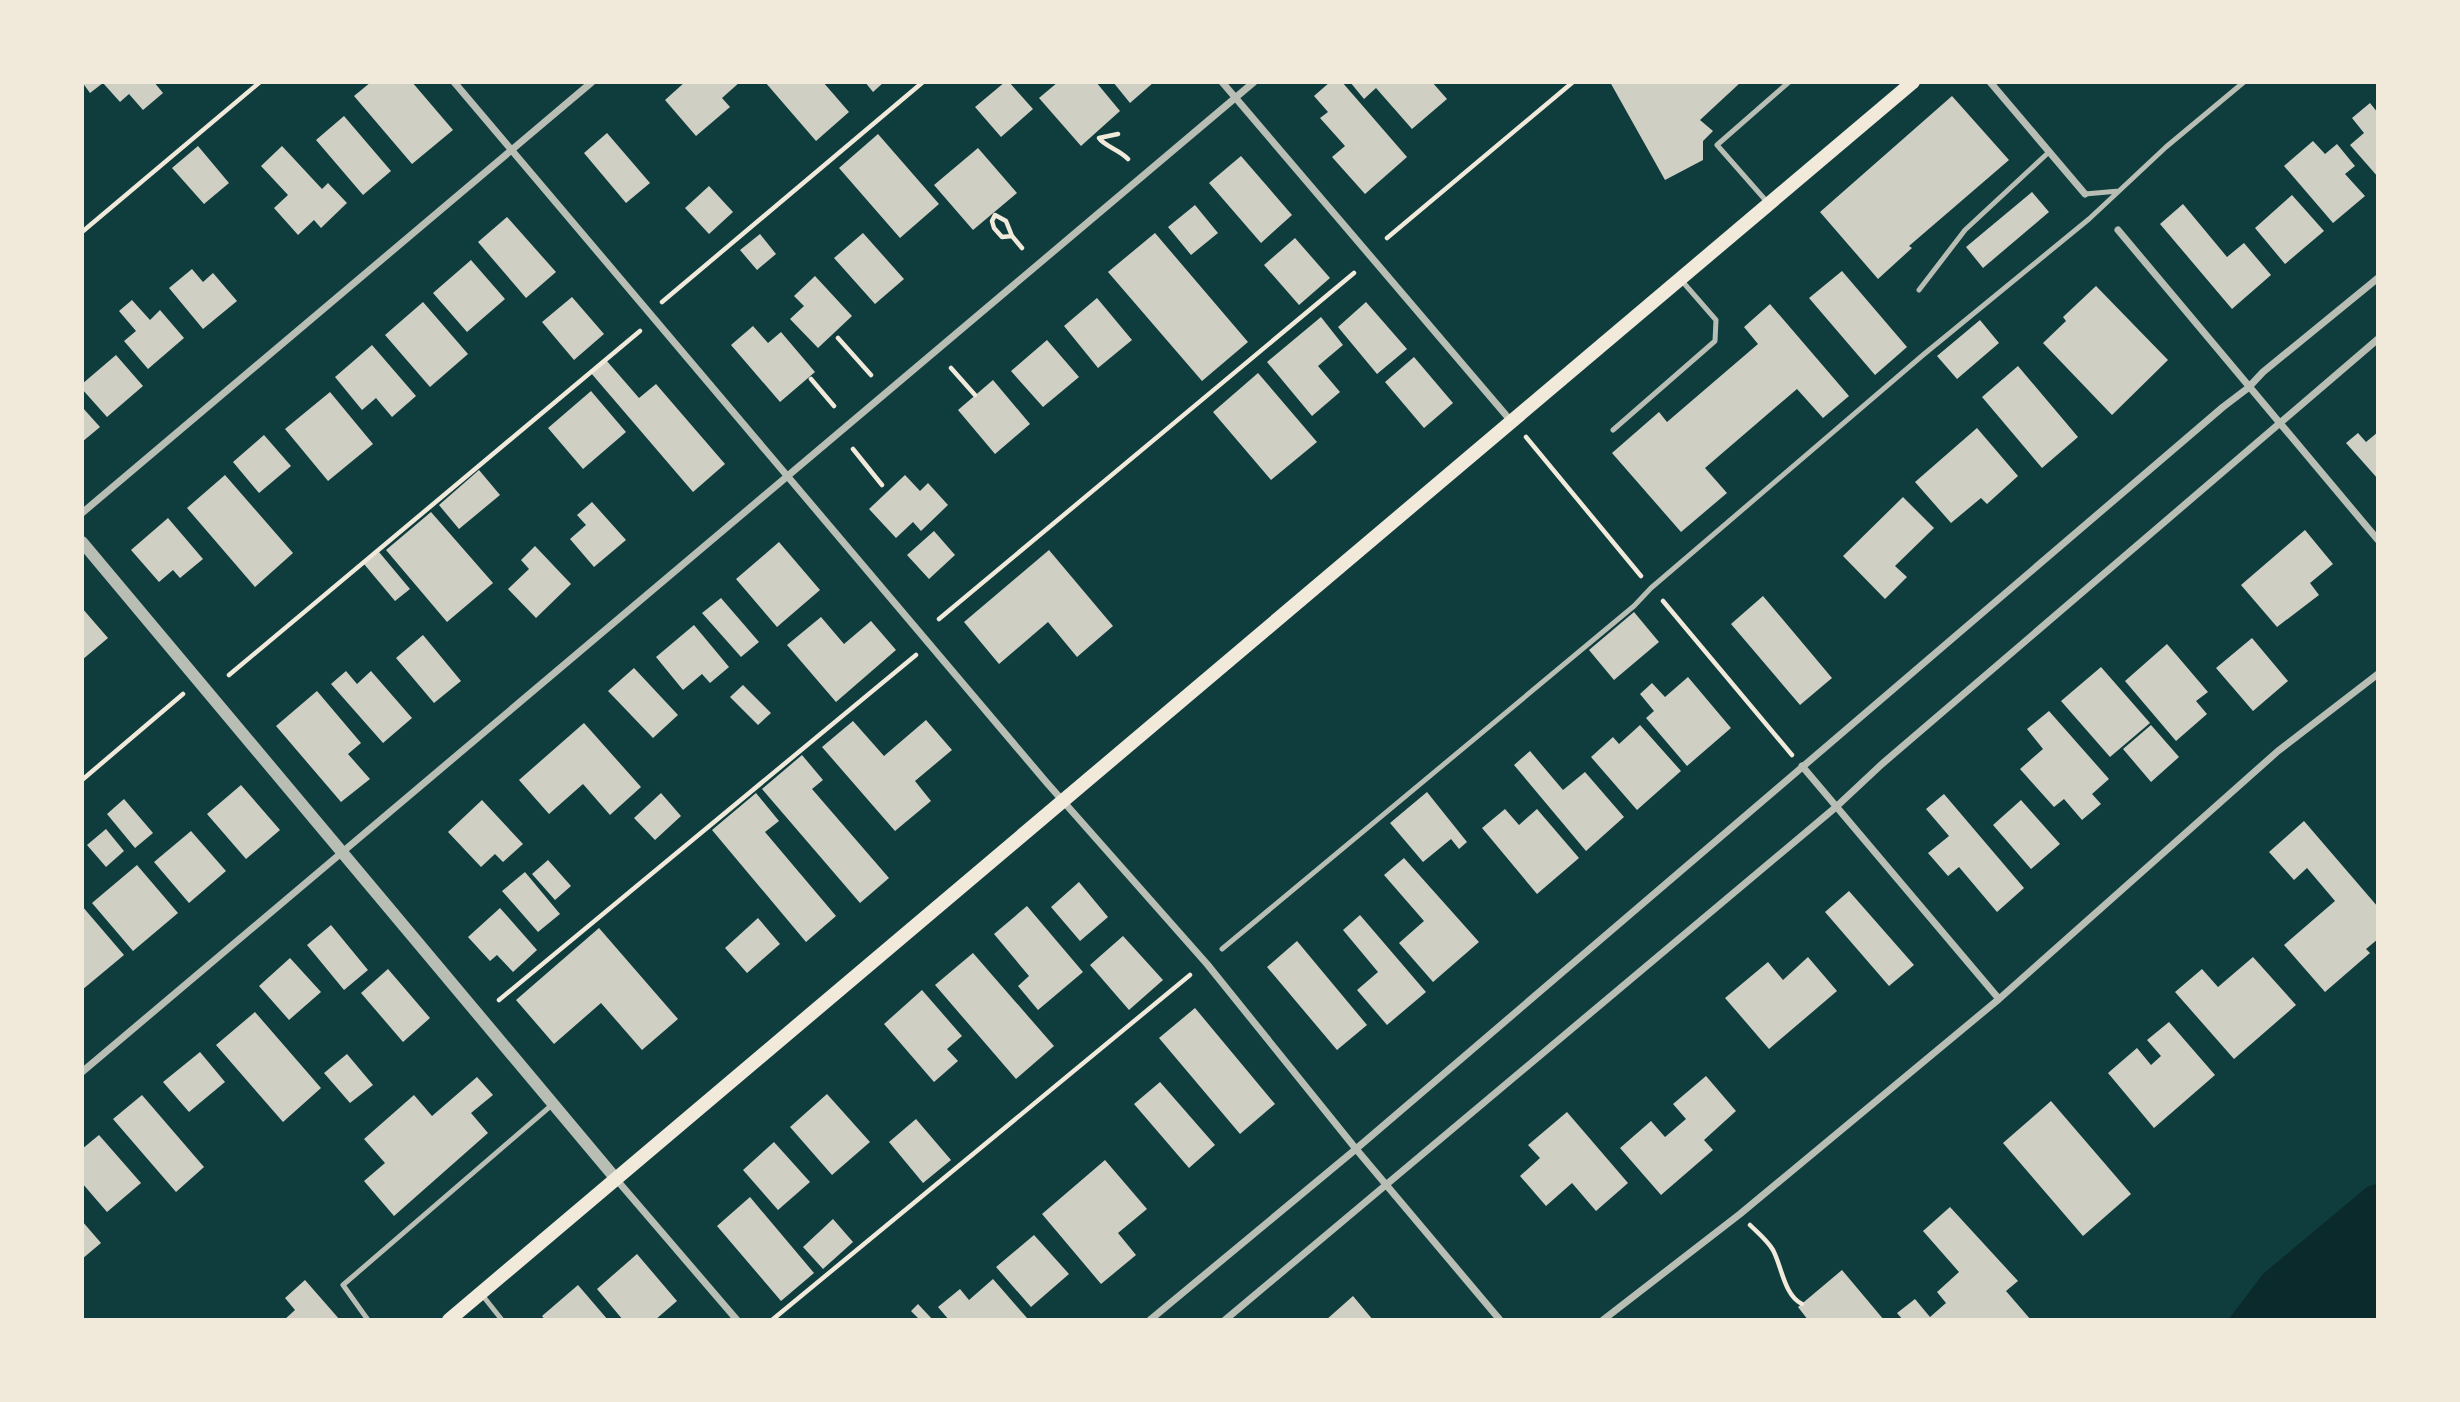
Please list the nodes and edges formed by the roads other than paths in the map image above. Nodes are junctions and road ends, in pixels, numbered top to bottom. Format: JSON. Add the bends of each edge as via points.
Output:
{"nodes":[{"id":1,"x":454,"y":82,"type":"edge"},
{"id":2,"x":592,"y":82,"type":"edge"},
{"id":3,"x":1222,"y":82,"type":"edge"},
{"id":4,"x":1254,"y":82,"type":"edge"},
{"id":5,"x":1789,"y":82,"type":"edge"},
{"id":6,"x":1913,"y":82,"type":"edge"},
{"id":7,"x":1990,"y":82,"type":"edge"},
{"id":8,"x":2244,"y":82,"type":"edge"},
{"id":9,"x":1235,"y":98,"type":"junction"},
{"id":10,"x":512,"y":150,"type":"junction"},
{"id":11,"x":2049,"y":152,"type":"junction"},
{"id":12,"x":2119,"y":191,"type":"junction"},
{"id":13,"x":2085,"y":194,"type":"joint"},
{"id":14,"x":1769,"y":204,"type":"junction"},
{"id":15,"x":2118,"y":230,"type":"dead end"},
{"id":16,"x":2378,"y":278,"type":"edge"},
{"id":17,"x":1680,"y":279,"type":"junction"},
{"id":18,"x":1919,"y":290,"type":"dead end"},
{"id":19,"x":2378,"y":339,"type":"edge"},
{"id":20,"x":2248,"y":388,"type":"junction"},
{"id":21,"x":1511,"y":421,"type":"junction"},
{"id":22,"x":2279,"y":424,"type":"junction"},
{"id":23,"x":1613,"y":430,"type":"dead end"},
{"id":24,"x":788,"y":476,"type":"junction"},
{"id":25,"x":82,"y":513,"type":"edge"},
{"id":26,"x":2378,"y":540,"type":"edge"},
{"id":27,"x":82,"y":542,"type":"edge"},
{"id":28,"x":2378,"y":674,"type":"edge"},
{"id":29,"x":1802,"y":766,"type":"junction"},
{"id":30,"x":1063,"y":801,"type":"junction"},
{"id":31,"x":1836,"y":807,"type":"junction"},
{"id":32,"x":342,"y":852,"type":"junction"},
{"id":33,"x":1222,"y":949,"type":"dead end"},
{"id":34,"x":1999,"y":999,"type":"junction"},
{"id":35,"x":82,"y":1072,"type":"edge"},
{"id":36,"x":553,"y":1104,"type":"junction"},
{"id":37,"x":1356,"y":1149,"type":"junction"},
{"id":38,"x":616,"y":1179,"type":"junction"},
{"id":39,"x":1385,"y":1185,"type":"junction"},
{"id":40,"x":481,"y":1293,"type":"junction"},
{"id":41,"x":368,"y":1320,"type":"edge"},
{"id":42,"x":449,"y":1320,"type":"edge"},
{"id":43,"x":502,"y":1320,"type":"edge"},
{"id":44,"x":737,"y":1320,"type":"edge"},
{"id":45,"x":1150,"y":1320,"type":"edge"},
{"id":46,"x":1226,"y":1320,"type":"edge"},
{"id":47,"x":1500,"y":1320,"type":"edge"},
{"id":48,"x":1603,"y":1320,"type":"edge"}],
"edges":[{"from":1,"to":10,"type":"street"},
{"from":2,"to":10,"type":"street"},
{"from":3,"to":9,"type":"street"},
{"from":4,"to":9,"type":"street"},
{"from":5,"to":14,"type":"lane","via":[[1717,145]]},
{"from":6,"to":14,"type":"main road"},
{"from":7,"to":11,"type":"street"},
{"from":8,"to":12,"type":"lane"},
{"from":9,"to":21,"type":"street"},
{"from":9,"to":24,"type":"street"},
{"from":10,"to":24,"type":"street"},
{"from":10,"to":25,"type":"street"},
{"from":11,"to":13,"type":"street"},
{"from":11,"to":18,"type":"lane","via":[[1965,230]]},
{"from":12,"to":13,"type":"lane"},
{"from":12,"to":33,"type":"lane","via":[[1634,606]]},
{"from":14,"to":17,"type":"main road"},
{"from":15,"to":20,"type":"street"},
{"from":16,"to":20,"type":"street"},
{"from":17,"to":21,"type":"main road"},
{"from":17,"to":23,"type":"lane","via":[[1716,320],[1715,341]]},
{"from":19,"to":22,"type":"street"},
{"from":20,"to":22,"type":"street"},
{"from":20,"to":29,"type":"street"},
{"from":21,"to":30,"type":"main road"},
{"from":22,"to":26,"type":"street"},
{"from":22,"to":31,"type":"street"},
{"from":24,"to":30,"type":"street"},
{"from":24,"to":32,"type":"street"},
{"from":27,"to":32,"type":"street"},
{"from":28,"to":34,"type":"street","via":[[2278,751]]},
{"from":29,"to":31,"type":"street"},
{"from":29,"to":37,"type":"street"},
{"from":30,"to":37,"type":"street","via":[[1207,964]]},
{"from":30,"to":38,"type":"main road"},
{"from":31,"to":34,"type":"street"},
{"from":31,"to":39,"type":"street"},
{"from":32,"to":35,"type":"street"},
{"from":32,"to":36,"type":"street"},
{"from":34,"to":48,"type":"street","via":[[1740,1214]]},
{"from":36,"to":38,"type":"street"},
{"from":36,"to":41,"type":"lane","via":[[343,1285]]},
{"from":37,"to":39,"type":"street"},
{"from":37,"to":45,"type":"street"},
{"from":38,"to":40,"type":"main road"},
{"from":38,"to":44,"type":"street"},
{"from":39,"to":46,"type":"street"},
{"from":39,"to":47,"type":"street"},
{"from":40,"to":42,"type":"main road"},
{"from":40,"to":43,"type":"lane"}]}
